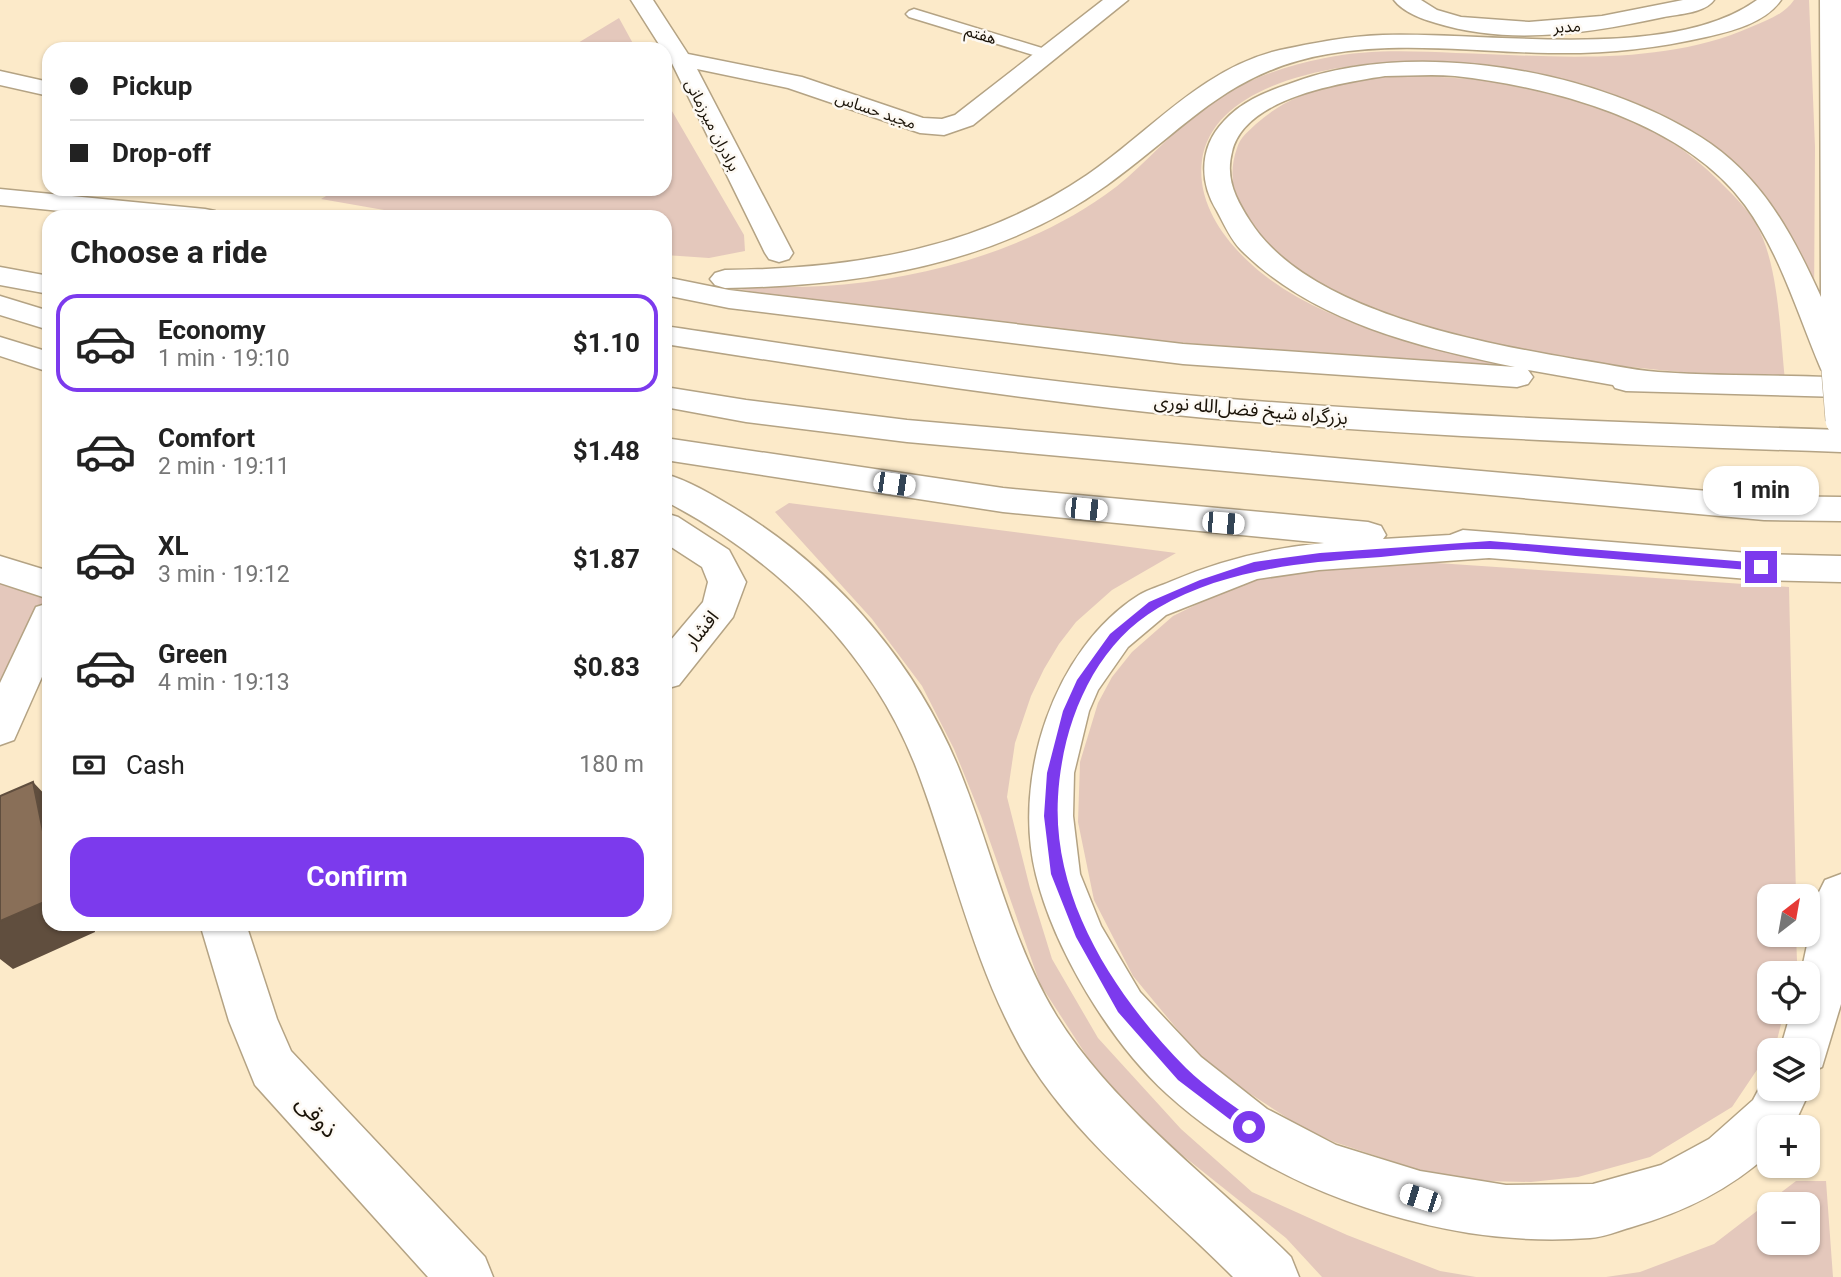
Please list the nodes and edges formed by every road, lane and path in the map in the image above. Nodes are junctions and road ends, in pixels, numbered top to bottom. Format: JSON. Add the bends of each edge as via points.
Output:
{"nodes":[{"id":1,"x":642,"y":0,"type":"edge"},
{"id":2,"x":1117,"y":0,"type":"edge"},
{"id":3,"x":1405,"y":0,"type":"edge"},
{"id":4,"x":1703,"y":0,"type":"edge"},
{"id":5,"x":1770,"y":0,"type":"edge"},
{"id":6,"x":1831,"y":0,"type":"edge"},
{"id":7,"x":1555,"y":4,"type":"dead end"},
{"id":8,"x":914,"y":14,"type":"dead end"},
{"id":9,"x":1611,"y":23,"type":"junction"},
{"id":10,"x":669,"y":42,"type":"edge"},
{"id":11,"x":672,"y":47,"type":"edge"},
{"id":12,"x":1049,"y":55,"type":"junction"},
{"id":13,"x":680,"y":60,"type":"junction"},
{"id":14,"x":0,"y":78,"type":"edge"},
{"id":15,"x":42,"y":87,"type":"edge"},
{"id":16,"x":0,"y":197,"type":"edge"},
{"id":17,"x":133,"y":210,"type":"edge"},
{"id":18,"x":0,"y":220,"type":"edge"},
{"id":19,"x":37,"y":226,"type":"dead end"},
{"id":20,"x":779,"y":253,"type":"dead end"},
{"id":21,"x":0,"y":276,"type":"edge"},
{"id":22,"x":672,"y":278,"type":"edge"},
{"id":23,"x":42,"y":284,"type":"edge"},
{"id":24,"x":672,"y":287,"type":"edge"},
{"id":25,"x":0,"y":305,"type":"edge"},
{"id":26,"x":42,"y":319,"type":"edge"},
{"id":27,"x":672,"y":336,"type":"edge"},
{"id":28,"x":0,"y":346,"type":"edge"},
{"id":29,"x":42,"y":360,"type":"edge"},
{"id":30,"x":1839,"y":378,"type":"edge"},
{"id":31,"x":1652,"y":382,"type":"junction"},
{"id":32,"x":672,"y":398,"type":"edge"},
{"id":33,"x":1841,"y":420,"type":"edge"},
{"id":34,"x":1841,"y":441,"type":"edge"},
{"id":35,"x":672,"y":450,"type":"edge"},
{"id":36,"x":672,"y":489,"type":"edge"},
{"id":37,"x":1841,"y":509,"type":"edge"},
{"id":38,"x":672,"y":531,"type":"edge"},
{"id":39,"x":1490,"y":545,"type":"junction"},
{"id":40,"x":0,"y":569,"type":"edge"},
{"id":41,"x":1841,"y":569,"type":"edge"},
{"id":42,"x":42,"y":583,"type":"edge"},
{"id":43,"x":42,"y":633,"type":"edge"},
{"id":44,"x":672,"y":665,"type":"edge"},
{"id":45,"x":0,"y":727,"type":"edge"},
{"id":46,"x":1841,"y":894,"type":"edge"},
{"id":47,"x":225,"y":931,"type":"edge"},
{"id":48,"x":1808,"y":1038,"type":"edge"},
{"id":49,"x":1780,"y":1101,"type":"edge"},
{"id":50,"x":465,"y":1277,"type":"edge"},
{"id":51,"x":1271,"y":1277,"type":"edge"}],
"edges":[{"from":1,"to":10,"type":"main road","name":"برادران میرزمانی"},
{"from":2,"to":12,"type":"main road","name":"مجید حساس"},
{"from":3,"to":9,"type":"main road","name":"مدبر","via":[[1429,16],[1482,26]]},
{"from":4,"to":9,"type":"main road","name":"مدبر"},
{"from":5,"to":22,"type":"main road","via":[[1740,20],[1665,40],[1614,46],[1381,43],[1276,58],[1200,97],[1097,181],[1051,209],[960,247],[862,271],[788,278]]},
{"from":6,"to":30,"type":"main road"},
{"from":7,"to":9,"type":"main road"},
{"from":8,"to":12,"type":"lane","name":"هفتم"},
{"from":11,"to":13,"type":"main road","name":"برادران میرزمانی"},
{"from":12,"to":13,"type":"main road","name":"مجید حساس","via":[[964,120],[944,127],[920,125],[794,82]]},
{"from":13,"to":20,"type":"main road","name":"برادران میرزمانی"},
{"from":14,"to":15,"type":"main road"},
{"from":16,"to":17,"type":"main road"},
{"from":18,"to":19,"type":"main road"},
{"from":21,"to":23,"type":"main road"},
{"from":24,"to":31,"type":"main road","via":[[729,299],[1183,355]]},
{"from":25,"to":26,"type":"main road"},
{"from":27,"to":34,"type":"main road","name":"بزرگراه شیخ فضل‌الله نوری","via":[[893,370],[1204,407],[1498,429]]},
{"from":28,"to":29,"type":"main road"},
{"from":30,"to":31,"type":"main road"},
{"from":30,"to":31,"type":"main road","via":[[1777,236],[1746,187],[1712,156],[1623,108],[1519,78],[1467,71],[1365,70],[1287,90],[1256,107],[1230,130],[1217,156],[1216,183],[1228,215],[1261,257],[1304,287],[1365,316],[1430,337],[1509,357]]},
{"from":30,"to":33,"type":"main road","bridge":true},
{"from":32,"to":37,"type":"main road","via":[[921,432],[1764,508]]},
{"from":35,"to":39,"type":"main road","via":[[1003,500]]},
{"from":36,"to":51,"type":"main road","via":[[739,526],[795,567],[867,647],[897,687],[939,771],[1006,968],[1043,1040],[1111,1123]]},
{"from":38,"to":44,"type":"main road","name":"افشار","via":[[716,559],[727,582],[720,607]]},
{"from":39,"to":41,"type":"main road"},
{"from":39,"to":49,"type":"main road","via":[[1254,566],[1153,605],[1114,637],[1069,711],[1053,773],[1051,816],[1058,874],[1082,937],[1132,1017],[1183,1074],[1249,1127],[1326,1168],[1420,1198],[1506,1212],[1593,1211],[1671,1189],[1727,1157],[1771,1118]]},
{"from":40,"to":42,"type":"main road"},
{"from":43,"to":45,"type":"main road"},
{"from":46,"to":48,"type":"main road"},
{"from":47,"to":50,"type":"main road","name":"ذوقی","via":[[273,1068]]}]}
